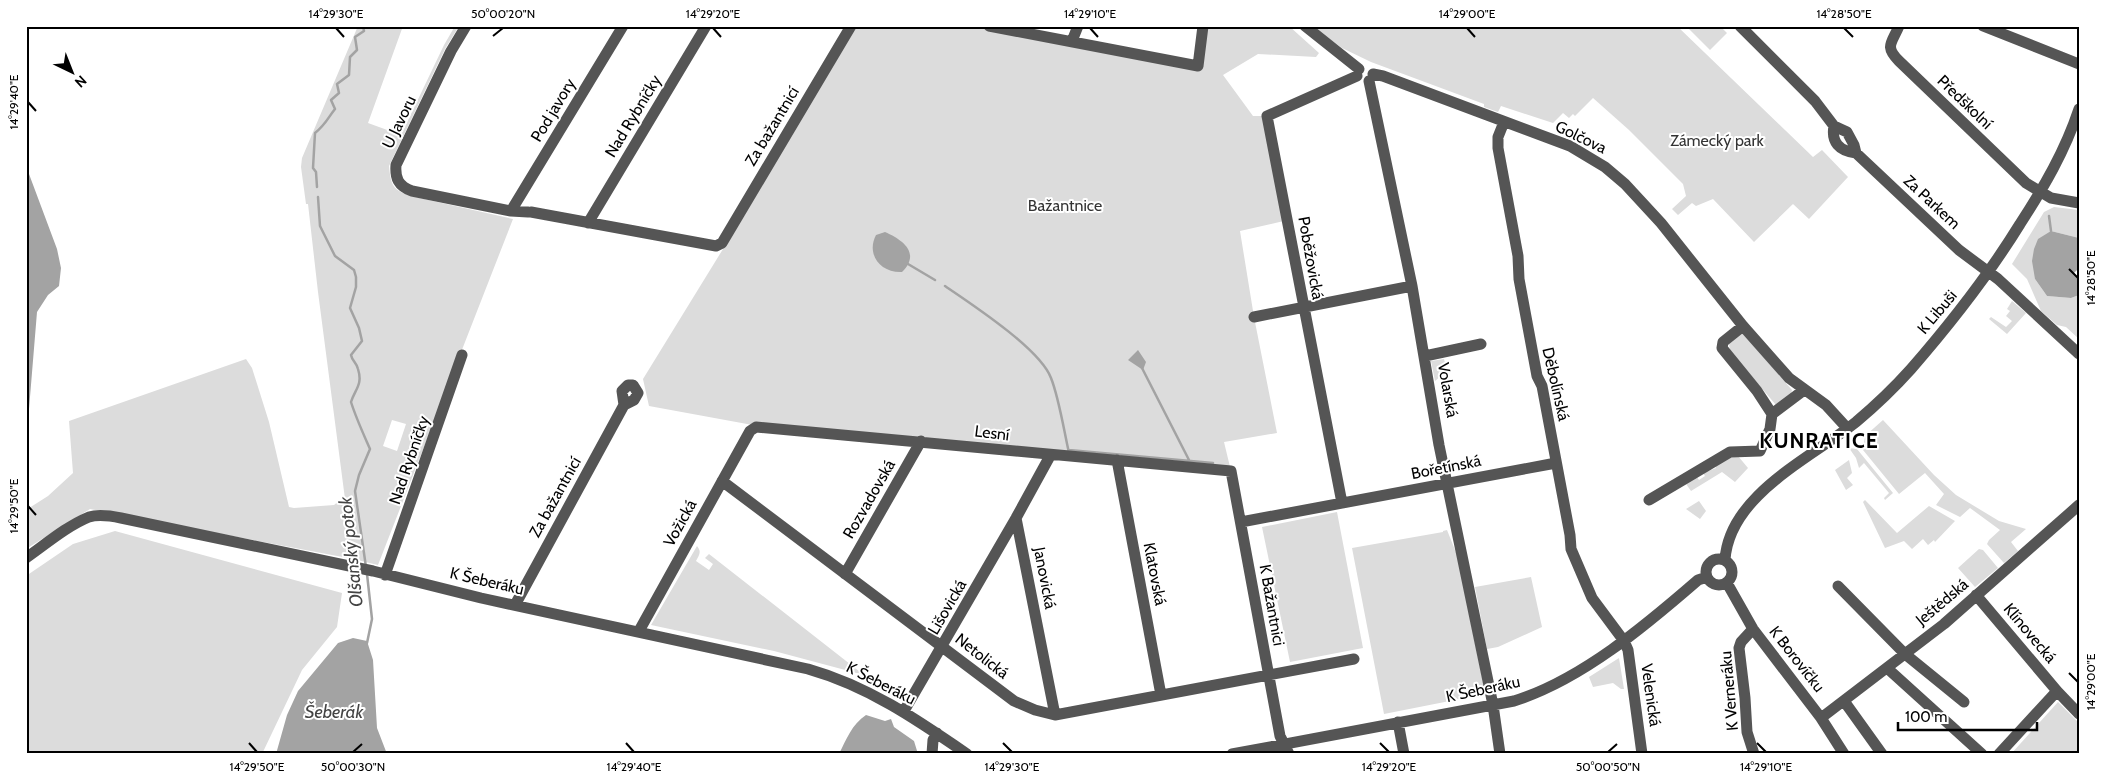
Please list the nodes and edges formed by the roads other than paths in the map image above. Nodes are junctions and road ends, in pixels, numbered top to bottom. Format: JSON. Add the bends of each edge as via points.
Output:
{"nodes":[{"id":1,"x":466,"y":26,"type":"edge"},
{"id":2,"x":623,"y":26,"type":"edge"},
{"id":3,"x":706,"y":26,"type":"edge"},
{"id":4,"x":851,"y":26,"type":"edge"},
{"id":5,"x":989,"y":26,"type":"edge"},
{"id":6,"x":1078,"y":26,"type":"edge"},
{"id":7,"x":1203,"y":26,"type":"edge"},
{"id":8,"x":1305,"y":26,"type":"edge"},
{"id":9,"x":1740,"y":26,"type":"edge"},
{"id":10,"x":1899,"y":26,"type":"edge"},
{"id":11,"x":1983,"y":26,"type":"edge"},
{"id":12,"x":1072,"y":41,"type":"junction"},
{"id":13,"x":2079,"y":64,"type":"edge"},
{"id":14,"x":1358,"y":72,"type":"junction"},
{"id":15,"x":1371,"y":78,"type":"junction"},
{"id":16,"x":2079,"y":110,"type":"edge"},
{"id":17,"x":1504,"y":122,"type":"junction"},
{"id":18,"x":2040,"y":193,"type":"junction"},
{"id":19,"x":2079,"y":203,"type":"edge"},
{"id":20,"x":511,"y":211,"type":"junction"},
{"id":21,"x":588,"y":223,"type":"junction"},
{"id":22,"x":1994,"y":276,"type":"junction"},
{"id":23,"x":1412,"y":286,"type":"junction"},
{"id":24,"x":1303,"y":307,"type":"junction"},
{"id":25,"x":1254,"y":317,"type":"dead end"},
{"id":26,"x":1743,"y":326,"type":"junction"},
{"id":27,"x":1481,"y":344,"type":"dead end"},
{"id":28,"x":2079,"y":354,"type":"edge"},
{"id":29,"x":462,"y":355,"type":"dead end"},
{"id":30,"x":1426,"y":356,"type":"junction"},
{"id":31,"x":1804,"y":390,"type":"junction"},
{"id":32,"x":624,"y":405,"type":"dead end"},
{"id":33,"x":1772,"y":414,"type":"junction"},
{"id":34,"x":1843,"y":424,"type":"junction"},
{"id":35,"x":750,"y":431,"type":"joint"},
{"id":36,"x":921,"y":441,"type":"junction"},
{"id":37,"x":1050,"y":456,"type":"junction"},
{"id":38,"x":1117,"y":460,"type":"junction"},
{"id":39,"x":1556,"y":462,"type":"junction"},
{"id":40,"x":1232,"y":471,"type":"joint"},
{"id":41,"x":722,"y":480,"type":"junction"},
{"id":42,"x":1448,"y":483,"type":"junction"},
{"id":43,"x":1649,"y":500,"type":"dead end"},
{"id":44,"x":1342,"y":503,"type":"junction"},
{"id":45,"x":2079,"y":505,"type":"edge"},
{"id":46,"x":1016,"y":518,"type":"junction"},
{"id":47,"x":1241,"y":522,"type":"junction"},
{"id":48,"x":26,"y":558,"type":"edge"},
{"id":49,"x":1724,"y":560,"type":"junction"},
{"id":50,"x":385,"y":574,"type":"junction"},
{"id":51,"x":845,"y":574,"type":"junction"},
{"id":52,"x":1707,"y":578,"type":"junction"},
{"id":53,"x":1727,"y":583,"type":"junction"},
{"id":54,"x":1838,"y":586,"type":"dead end"},
{"id":55,"x":1976,"y":595,"type":"junction"},
{"id":56,"x":515,"y":604,"type":"junction"},
{"id":57,"x":1753,"y":629,"type":"junction"},
{"id":58,"x":639,"y":631,"type":"junction"},
{"id":59,"x":1624,"y":641,"type":"junction"},
{"id":60,"x":943,"y":646,"type":"junction"},
{"id":61,"x":1905,"y":654,"type":"junction"},
{"id":62,"x":1354,"y":659,"type":"dead end"},
{"id":63,"x":1886,"y":668,"type":"junction"},
{"id":64,"x":1269,"y":675,"type":"junction"},
{"id":65,"x":2057,"y":691,"type":"junction"},
{"id":66,"x":1161,"y":695,"type":"junction"},
{"id":67,"x":1844,"y":701,"type":"junction"},
{"id":68,"x":1964,"y":702,"type":"dead end"},
{"id":69,"x":1493,"y":704,"type":"junction"},
{"id":70,"x":904,"y":711,"type":"junction"},
{"id":71,"x":2078,"y":713,"type":"edge"},
{"id":72,"x":1055,"y":715,"type":"junction"},
{"id":73,"x":1821,"y":718,"type":"junction"},
{"id":74,"x":1398,"y":722,"type":"junction"},
{"id":75,"x":937,"y":733,"type":"junction"},
{"id":76,"x":1286,"y":749,"type":"edge"},
{"id":77,"x":932,"y":754,"type":"edge"},
{"id":78,"x":967,"y":754,"type":"edge"},
{"id":79,"x":1232,"y":754,"type":"edge"},
{"id":80,"x":1404,"y":754,"type":"edge"},
{"id":81,"x":1500,"y":754,"type":"edge"},
{"id":82,"x":1642,"y":754,"type":"edge"},
{"id":83,"x":1754,"y":754,"type":"edge"},
{"id":84,"x":1844,"y":754,"type":"edge"},
{"id":85,"x":1882,"y":754,"type":"edge"},
{"id":86,"x":1982,"y":754,"type":"edge"},
{"id":87,"x":1999,"y":754,"type":"edge"}],
"edges":[{"from":1,"to":20,"type":"street","name":"U Javoru","via":[[396,165],[395,176],[401,186],[412,191]]},
{"from":2,"to":20,"type":"street","name":"Pod javory"},
{"from":3,"to":21,"type":"street","name":"Nad Rybníčky"},
{"from":4,"to":21,"type":"street","name":"Za bažantnicí","via":[[722,243],[716,246]]},
{"from":5,"to":12,"type":"street"},
{"from":6,"to":12,"type":"street"},
{"from":7,"to":12,"type":"street","via":[[1198,66]]},
{"from":8,"to":14,"type":"street"},
{"from":9,"to":22,"type":"street","name":"Za Parkem","via":[[1815,101],[1834,126],[1832,135],[1842,150],[1856,153],[1959,250]]},
{"from":10,"to":18,"type":"street","name":"Předškolní","via":[[1890,47],[1892,54]]},
{"from":11,"to":13,"type":"street"},
{"from":14,"to":15,"type":"street","name":"Golčova","via":[[1361,81]]},
{"from":14,"to":24,"type":"street","name":"Poběžovická","via":[[1267,116]]},
{"from":15,"to":17,"type":"street","name":"Golčova"},
{"from":15,"to":23,"type":"street","name":"Volarská"},
{"from":16,"to":18,"type":"street","name":"K Libuši","via":[[2064,149]]},
{"from":17,"to":26,"type":"street","name":"Golčova","via":[[1570,146],[1605,167],[1661,223]]},
{"from":17,"to":39,"type":"street","name":"Děbolínská","via":[[1498,148],[1536,376],[1542,386]]},
{"from":18,"to":19,"type":"street","name":"Předškolní"},
{"from":18,"to":22,"type":"street","name":"K Libuši"},
{"from":20,"to":21,"type":"street"},
{"from":22,"to":28,"type":"street","name":"Za Parkem"},
{"from":22,"to":34,"type":"street","name":"K Libuši","via":[[1910,370],[1868,411]]},
{"from":23,"to":24,"type":"street"},
{"from":23,"to":30,"type":"street","name":"Volarská"},
{"from":24,"to":25,"type":"street"},
{"from":24,"to":44,"type":"street","name":"Poběžovická"},
{"from":26,"to":31,"type":"street","name":"Golčova","via":[[1789,378]]},
{"from":26,"to":33,"type":"street","via":[[1723,342],[1722,348]]},
{"from":27,"to":30,"type":"street"},
{"from":29,"to":50,"type":"street","name":"Nad Rybníčky"},
{"from":30,"to":42,"type":"street","name":"Volarská"},
{"from":31,"to":33,"type":"street"},
{"from":31,"to":34,"type":"street","via":[[1826,405]]},
{"from":32,"to":56,"type":"street","name":"Za bažantnicí"},
{"from":33,"to":43,"type":"street","via":[[1770,429],[1760,451],[1730,452]]},
{"from":34,"to":49,"type":"street","name":"K Libuši","via":[[1765,489],[1741,516],[1730,534]]},
{"from":35,"to":36,"type":"street","name":"Lesní","via":[[756,427]]},
{"from":35,"to":41,"type":"street","name":"Vožická"},
{"from":36,"to":37,"type":"street","name":"Lesní"},
{"from":36,"to":51,"type":"street","name":"Rozvadovská"},
{"from":37,"to":38,"type":"street","name":"Lesní"},
{"from":37,"to":46,"type":"street"},
{"from":38,"to":40,"type":"street","name":"Lesní"},
{"from":38,"to":66,"type":"street","name":"Klatovská"},
{"from":39,"to":42,"type":"street","name":"Bořetínská"},
{"from":39,"to":59,"type":"street","name":"Děbolínská","via":[[1571,550],[1593,600]]},
{"from":40,"to":47,"type":"street","name":"K Bažantnici"},
{"from":41,"to":51,"type":"street","name":"Netolická"},
{"from":41,"to":58,"type":"street","name":"Vožická"},
{"from":42,"to":44,"type":"street","name":"Bořetínská"},
{"from":42,"to":69,"type":"street","name":"Volarská"},
{"from":44,"to":47,"type":"street","name":"Bořetínská"},
{"from":45,"to":55,"type":"street","name":"Ještědská"},
{"from":46,"to":60,"type":"street","name":"Lišovická"},
{"from":46,"to":72,"type":"street","name":"Janovická"},
{"from":47,"to":64,"type":"street","name":"K Bažantnici"},
{"from":48,"to":50,"type":"street","name":"K Šeberáku","via":[[68,529],[91,517],[106,516]]},
{"from":49,"to":52,"type":"street","via":[[1718,559],[1709,564]]},
{"from":49,"to":53,"type":"street","via":[[1732,571]]},
{"from":50,"to":56,"type":"street","name":"K Šeberáku"},
{"from":51,"to":60,"type":"street","name":"Netolická"},
{"from":52,"to":53,"type":"street","via":[[1714,584]]},
{"from":52,"to":59,"type":"street","name":"K Šeberáku","via":[[1698,580]]},
{"from":53,"to":57,"type":"street","name":"K Borovíčku"},
{"from":54,"to":61,"type":"street"},
{"from":55,"to":61,"type":"street","name":"Ještědská"},
{"from":55,"to":65,"type":"street","name":"Klínovecká"},
{"from":56,"to":58,"type":"street","name":"K Šeberáku"},
{"from":57,"to":73,"type":"street","name":"K Borovíčku"},
{"from":57,"to":83,"type":"street","name":"K Verneráku","via":[[1739,648],[1747,732]]},
{"from":58,"to":70,"type":"street","name":"K Šeberáku","via":[[824,673]]},
{"from":59,"to":69,"type":"street","name":"K Šeberáku","via":[[1533,695]]},
{"from":59,"to":82,"type":"street","name":"Velenická","via":[[1628,650]]},
{"from":60,"to":70,"type":"street","name":"Lišovická"},
{"from":60,"to":72,"type":"street","name":"Netolická","via":[[1014,701]]},
{"from":61,"to":63,"type":"street","name":"Ještědská"},
{"from":61,"to":68,"type":"street"},
{"from":62,"to":64,"type":"street","name":"Netolická"},
{"from":63,"to":67,"type":"street","name":"Ještědská"},
{"from":63,"to":86,"type":"street"},
{"from":64,"to":66,"type":"street","name":"Netolická"},
{"from":64,"to":76,"type":"street","name":"K Bažantnici","via":[[1280,736]]},
{"from":65,"to":71,"type":"street","name":"Klínovecká"},
{"from":65,"to":87,"type":"street"},
{"from":66,"to":72,"type":"street","name":"Netolická"},
{"from":67,"to":73,"type":"street","name":"Ještědská"},
{"from":67,"to":85,"type":"street"},
{"from":69,"to":74,"type":"street","name":"K Šeberáku"},
{"from":69,"to":81,"type":"street","name":"Volarská"},
{"from":70,"to":75,"type":"street","name":"K Šeberáku"},
{"from":73,"to":84,"type":"street","name":"K Borovíčku"},
{"from":74,"to":76,"type":"street","name":"K Šeberáku"},
{"from":74,"to":80,"type":"street"},
{"from":75,"to":77,"type":"street"},
{"from":75,"to":78,"type":"street","name":"K Šeberáku"},
{"from":76,"to":79,"type":"street","name":"K Šeberáku"}]}
